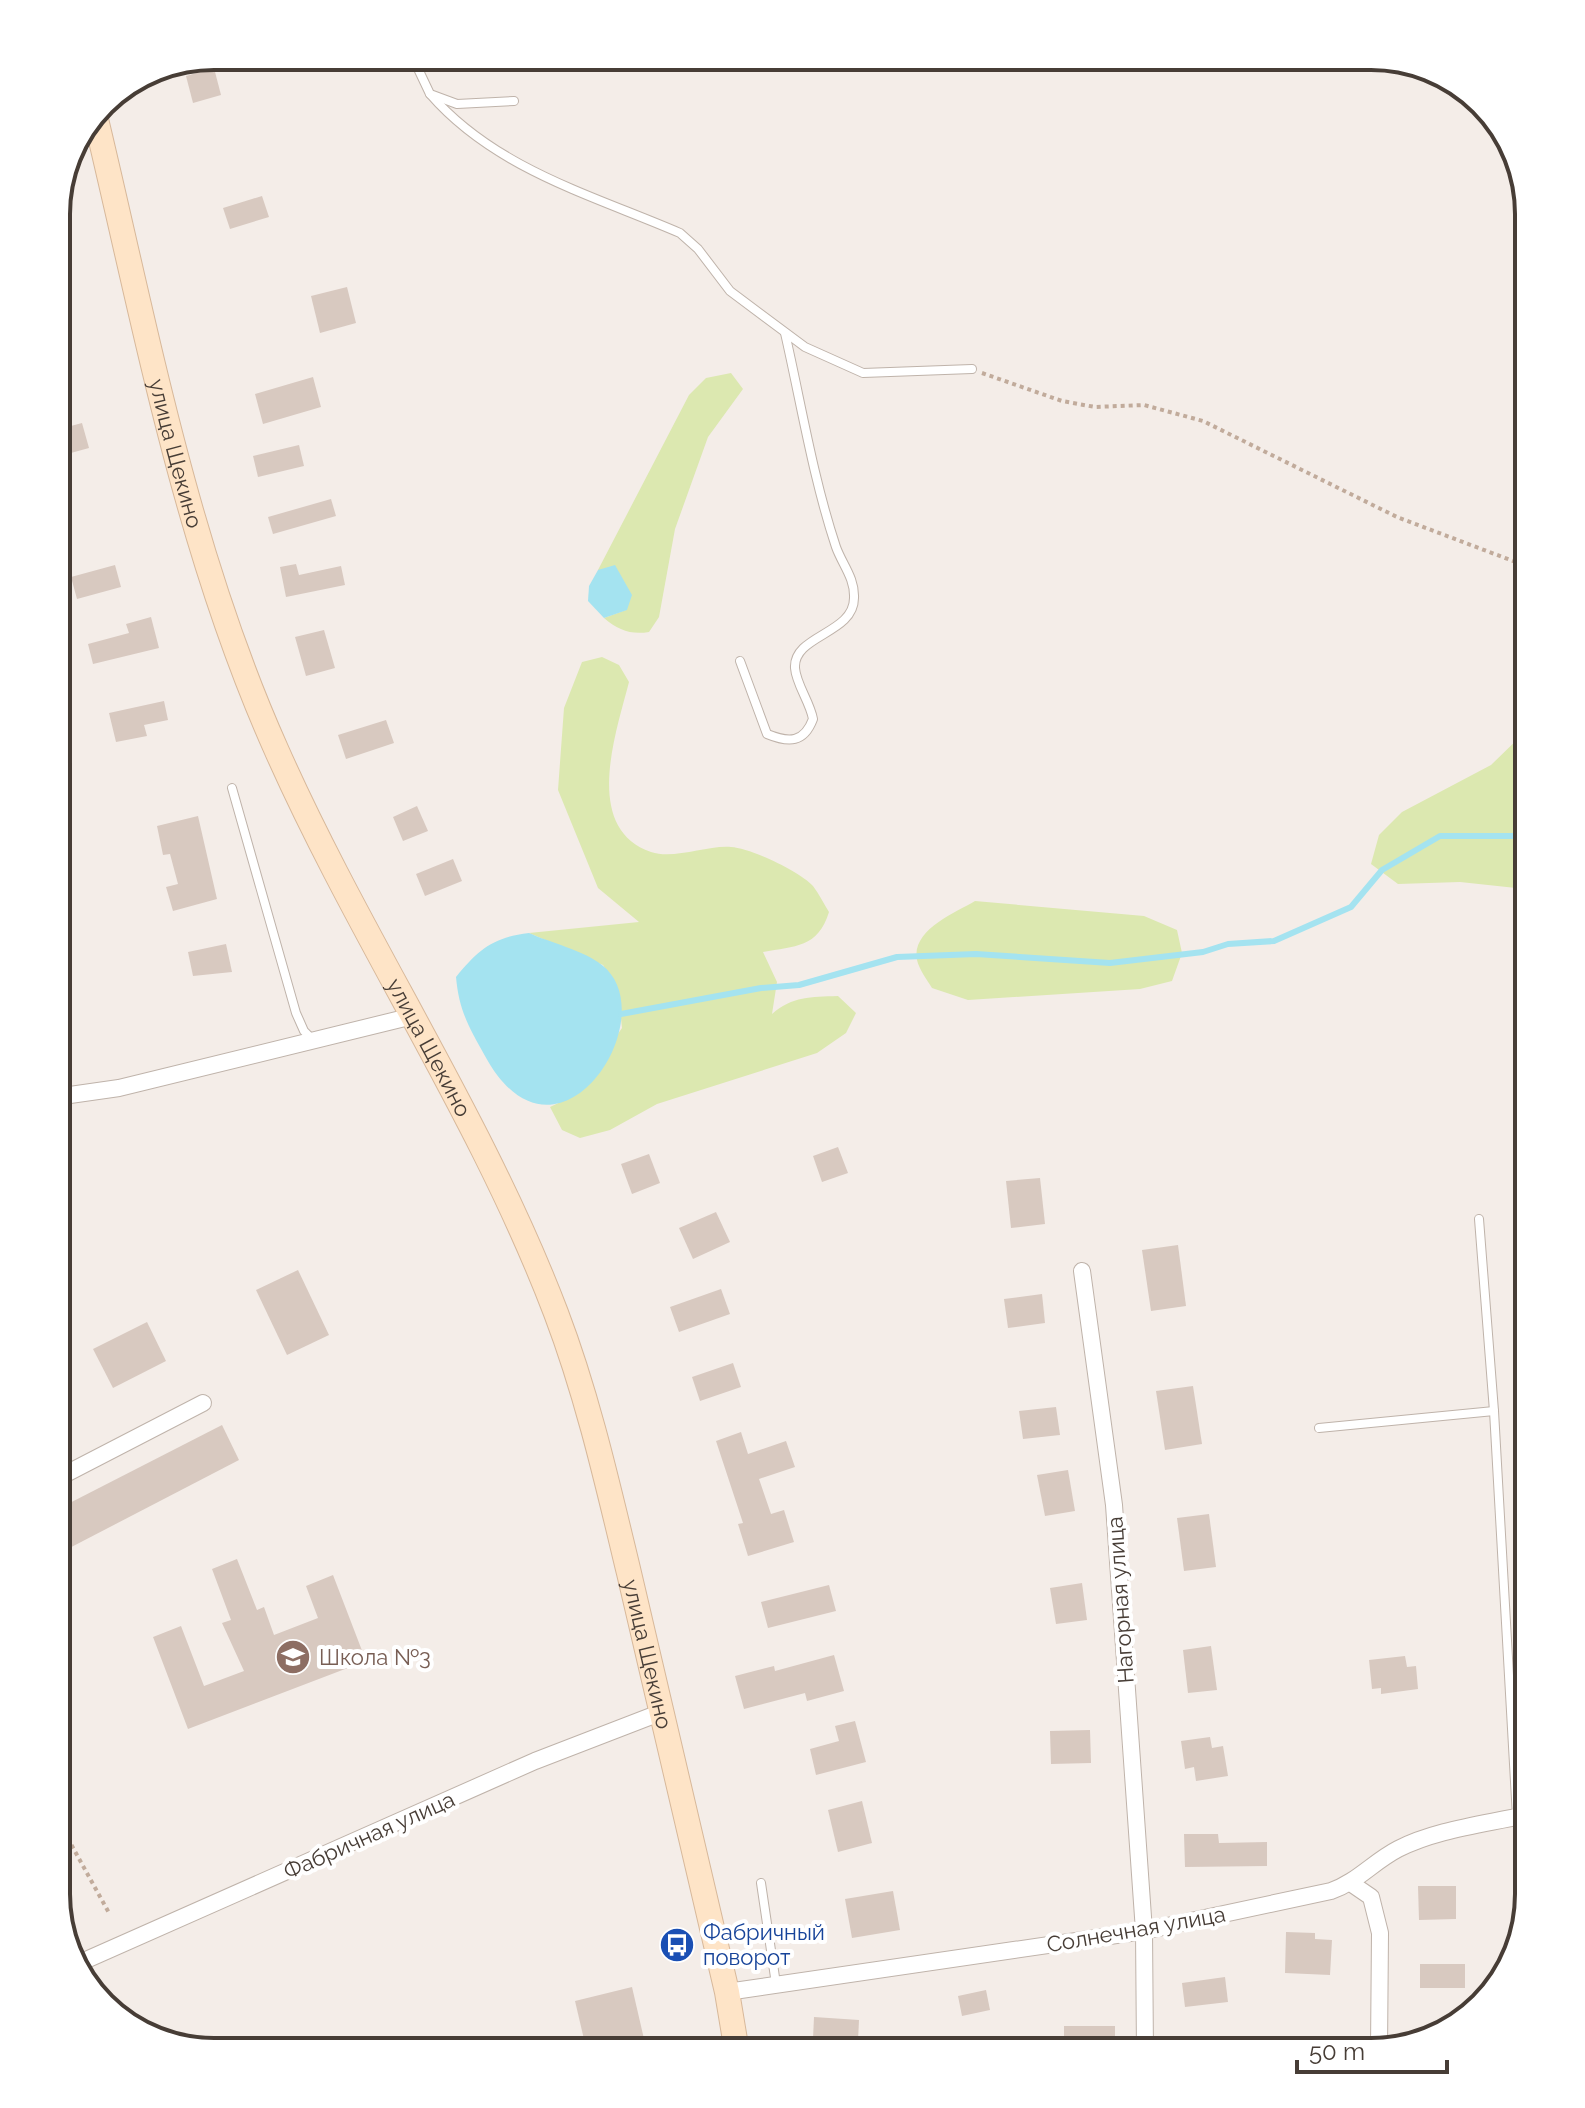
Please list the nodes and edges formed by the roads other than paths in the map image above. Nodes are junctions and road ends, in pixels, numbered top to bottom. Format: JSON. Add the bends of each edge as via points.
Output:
{"nodes":[{"id":1,"x":419,"y":70,"type":"edge"},
{"id":2,"x":430,"y":94,"type":"junction"},
{"id":3,"x":514,"y":101,"type":"dead end"},
{"id":4,"x":98,"y":129,"type":"edge"},
{"id":5,"x":785,"y":332,"type":"junction"},
{"id":6,"x":972,"y":369,"type":"road end"},
{"id":7,"x":740,"y":661,"type":"dead end"},
{"id":8,"x":232,"y":788,"type":"dead end"},
{"id":9,"x":413,"y":1016,"type":"junction"},
{"id":10,"x":314,"y":1042,"type":"junction"},
{"id":11,"x":70,"y":1095,"type":"edge"},
{"id":12,"x":1479,"y":1219,"type":"dead end"},
{"id":13,"x":1082,"y":1271,"type":"dead end"},
{"id":14,"x":203,"y":1403,"type":"dead end"},
{"id":15,"x":1494,"y":1411,"type":"junction"},
{"id":16,"x":1319,"y":1428,"type":"dead end"},
{"id":17,"x":70,"y":1472,"type":"edge"},
{"id":18,"x":1515,"y":1704,"type":"edge"},
{"id":19,"x":662,"y":1712,"type":"junction"},
{"id":20,"x":1515,"y":1818,"type":"edge"},
{"id":21,"x":761,"y":1883,"type":"dead end"},
{"id":22,"x":1352,"y":1884,"type":"junction"},
{"id":23,"x":1144,"y":1931,"type":"junction"},
{"id":24,"x":86,"y":1960,"type":"edge"},
{"id":25,"x":776,"y":1984,"type":"junction"},
{"id":26,"x":727,"y":1992,"type":"junction"},
{"id":27,"x":735,"y":2038,"type":"edge"},
{"id":28,"x":1145,"y":2038,"type":"edge"},
{"id":29,"x":1379,"y":2038,"type":"edge"}],
"edges":[{"from":1,"to":2,"type":"lane"},
{"from":2,"to":3,"type":"lane","via":[[457,104]]},
{"from":2,"to":5,"type":"lane","via":[[453,120],[524,169],[680,233],[730,291]]},
{"from":4,"to":9,"type":"main road","name":"улица Щекино","via":[[169,425],[222,609],[276,751]]},
{"from":5,"to":6,"type":"lane","via":[[863,373]]},
{"from":5,"to":7,"type":"lane","via":[[836,548],[853,582],[855,601],[847,617],[805,645],[796,659],[794,669],[813,719],[799,739],[785,741],[767,734]]},
{"from":8,"to":10,"type":"lane","via":[[296,1013]]},
{"from":9,"to":10,"type":"street"},
{"from":9,"to":19,"type":"main road","name":"улица Щекино","via":[[485,1152],[558,1318],[595,1434]]},
{"from":10,"to":11,"type":"street"},
{"from":12,"to":15,"type":"lane"},
{"from":13,"to":23,"type":"street","name":"Нагорная улица","via":[[1114,1505]]},
{"from":14,"to":17,"type":"street"},
{"from":15,"to":16,"type":"lane"},
{"from":15,"to":18,"type":"lane"},
{"from":19,"to":24,"type":"street","name":"Фабричная улица","via":[[535,1761]]},
{"from":19,"to":26,"type":"main road","name":"улица Щекино"},
{"from":20,"to":22,"type":"street","name":"Солнечная улица","via":[[1401,1847]]},
{"from":21,"to":25,"type":"lane"},
{"from":22,"to":23,"type":"street","name":"Солнечная улица"},
{"from":22,"to":29,"type":"street","via":[[1371,1897],[1380,1933]]},
{"from":23,"to":25,"type":"street","name":"Солнечная улица"},
{"from":23,"to":28,"type":"street","name":"Нагорная улица"},
{"from":25,"to":26,"type":"street","name":"Солнечная улица"},
{"from":26,"to":27,"type":"main road","name":"улица Щекино"}]}
